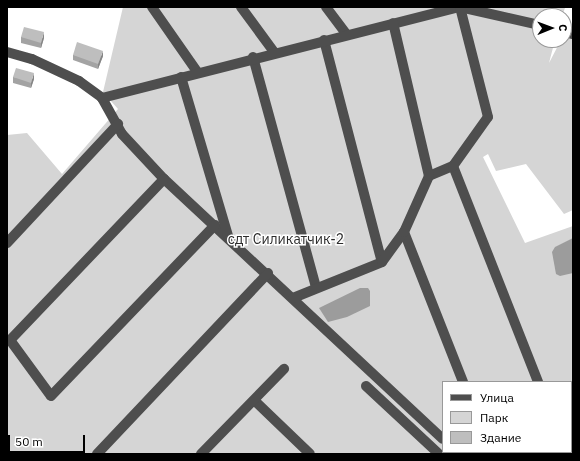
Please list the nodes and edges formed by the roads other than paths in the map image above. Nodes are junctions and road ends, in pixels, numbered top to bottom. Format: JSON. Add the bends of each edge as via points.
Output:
{"nodes":[{"id":1,"x":152,"y":7,"type":"edge"},
{"id":2,"x":241,"y":7,"type":"edge"},
{"id":3,"x":326,"y":7,"type":"edge"},
{"id":4,"x":413,"y":7,"type":"edge"},
{"id":5,"x":460,"y":7,"type":"edge"},
{"id":6,"x":419,"y":16,"type":"junction"},
{"id":7,"x":393,"y":23,"type":"junction"},
{"id":8,"x":532,"y":23,"type":"edge"},
{"id":9,"x":346,"y":34,"type":"junction"},
{"id":10,"x":324,"y":40,"type":"junction"},
{"id":11,"x":7,"y":52,"type":"edge"},
{"id":12,"x":274,"y":52,"type":"junction"},
{"id":13,"x":253,"y":58,"type":"junction"},
{"id":14,"x":198,"y":73,"type":"junction"},
{"id":15,"x":181,"y":77,"type":"junction"},
{"id":16,"x":102,"y":98,"type":"junction"},
{"id":17,"x":118,"y":124,"type":"junction"},
{"id":18,"x":453,"y":166,"type":"junction"},
{"id":19,"x":429,"y":176,"type":"junction"},
{"id":20,"x":164,"y":180,"type":"junction"},
{"id":21,"x":215,"y":225,"type":"junction"},
{"id":22,"x":404,"y":232,"type":"junction"},
{"id":23,"x":228,"y":237,"type":"junction"},
{"id":24,"x":7,"y":244,"type":"edge"},
{"id":25,"x":382,"y":262,"type":"junction"},
{"id":26,"x":268,"y":273,"type":"junction"},
{"id":27,"x":316,"y":288,"type":"junction"},
{"id":28,"x":293,"y":298,"type":"junction"},
{"id":29,"x":284,"y":368,"type":"dead end"},
{"id":30,"x":463,"y":381,"type":"edge"},
{"id":31,"x":538,"y":381,"type":"edge"},
{"id":32,"x":366,"y":386,"type":"dead end"},
{"id":33,"x":255,"y":401,"type":"junction"},
{"id":34,"x":442,"y":438,"type":"edge"},
{"id":35,"x":97,"y":454,"type":"edge"},
{"id":36,"x":202,"y":454,"type":"edge"},
{"id":37,"x":310,"y":454,"type":"edge"},
{"id":38,"x":439,"y":454,"type":"edge"}],
"edges":[{"from":1,"to":14,"type":"street"},
{"from":2,"to":12,"type":"street"},
{"from":3,"to":9,"type":"street"},
{"from":4,"to":6,"type":"street"},
{"from":5,"to":6,"type":"street"},
{"from":5,"to":8,"type":"street"},
{"from":5,"to":18,"type":"street","via":[[488,117]]},
{"from":6,"to":7,"type":"street"},
{"from":7,"to":9,"type":"street"},
{"from":7,"to":19,"type":"street"},
{"from":9,"to":10,"type":"street"},
{"from":10,"to":12,"type":"street"},
{"from":10,"to":25,"type":"street"},
{"from":11,"to":16,"type":"street","via":[[32,59],[79,80]]},
{"from":12,"to":13,"type":"street"},
{"from":13,"to":14,"type":"street"},
{"from":13,"to":27,"type":"street"},
{"from":14,"to":15,"type":"street"},
{"from":15,"to":16,"type":"street"},
{"from":15,"to":23,"type":"street"},
{"from":16,"to":17,"type":"street"},
{"from":17,"to":20,"type":"street","via":[[122,134]]},
{"from":17,"to":24,"type":"street"},
{"from":18,"to":19,"type":"street"},
{"from":18,"to":31,"type":"street"},
{"from":19,"to":22,"type":"street"},
{"from":20,"to":21,"type":"street"},
{"from":20,"to":21,"type":"street","via":[[10,340],[52,396]]},
{"from":21,"to":23,"type":"street"},
{"from":22,"to":25,"type":"street"},
{"from":22,"to":30,"type":"street"},
{"from":23,"to":26,"type":"street"},
{"from":25,"to":27,"type":"street"},
{"from":26,"to":28,"type":"street"},
{"from":26,"to":35,"type":"street"},
{"from":27,"to":28,"type":"street"},
{"from":28,"to":34,"type":"street"},
{"from":29,"to":33,"type":"street"},
{"from":32,"to":38,"type":"street"},
{"from":33,"to":36,"type":"street"},
{"from":33,"to":37,"type":"street"}]}
